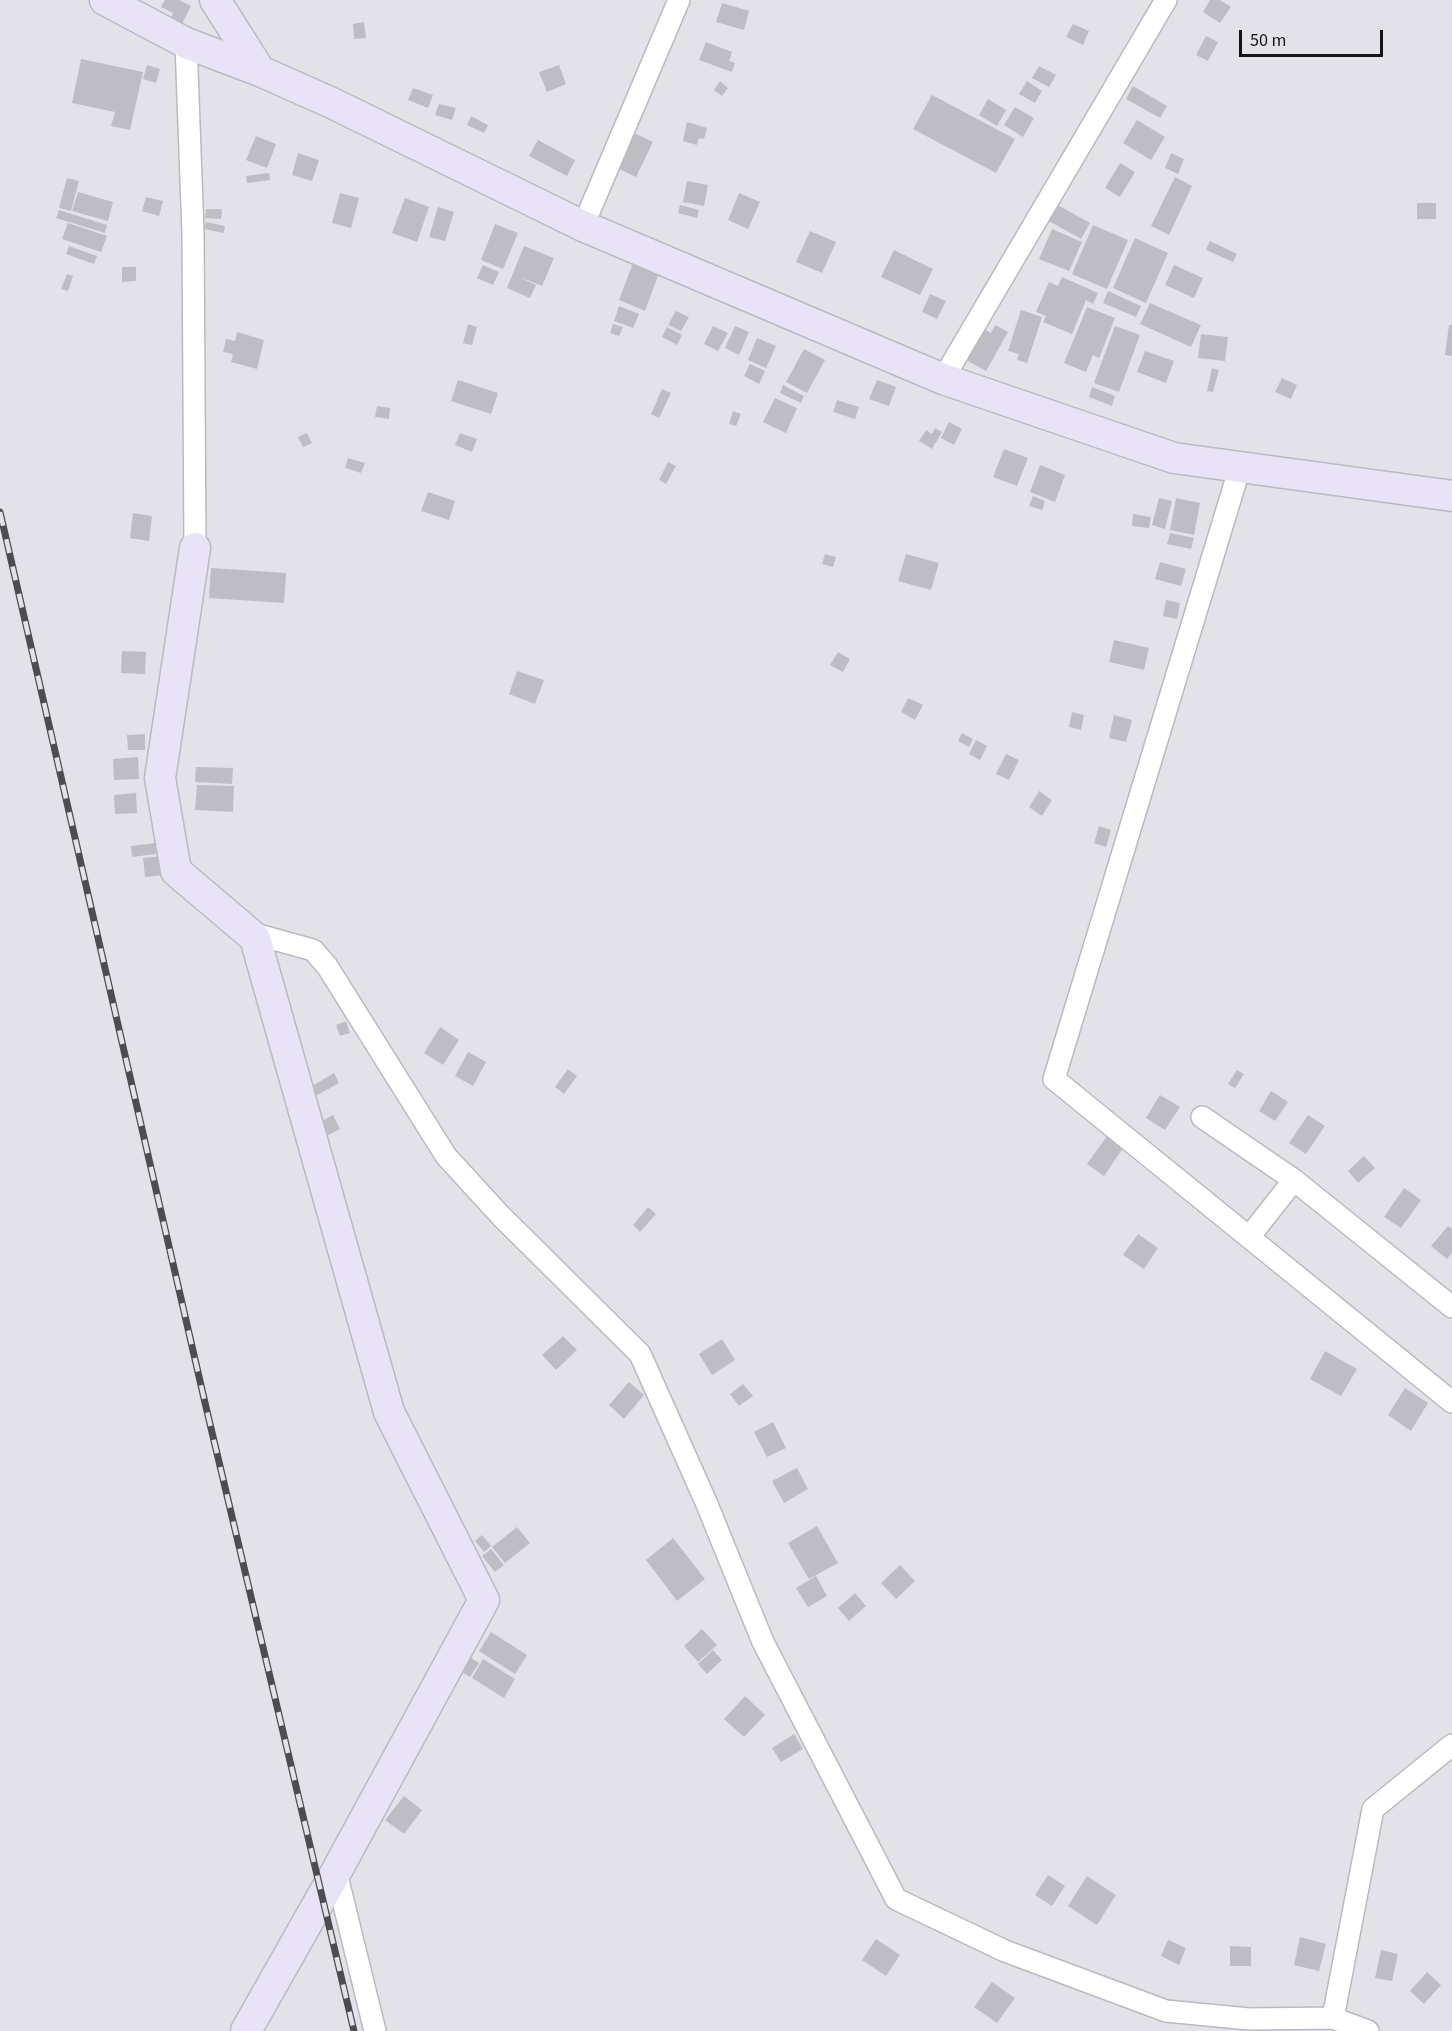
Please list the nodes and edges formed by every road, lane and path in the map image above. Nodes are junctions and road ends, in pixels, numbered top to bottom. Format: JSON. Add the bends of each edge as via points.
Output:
{"nodes":[{"id":1,"x":144,"y":0,"type":"edge"},
{"id":2,"x":215,"y":0,"type":"edge"},
{"id":3,"x":679,"y":0,"type":"edge"},
{"id":4,"x":1166,"y":0,"type":"edge"},
{"id":5,"x":110,"y":2,"type":"edge"},
{"id":6,"x":186,"y":43,"type":"junction"},
{"id":7,"x":260,"y":71,"type":"junction"},
{"id":8,"x":583,"y":226,"type":"junction"},
{"id":9,"x":942,"y":379,"type":"junction"},
{"id":10,"x":1240,"y":467,"type":"junction"},
{"id":11,"x":1452,"y":496,"type":"edge"},
{"id":12,"x":195,"y":548,"type":"joint"},
{"id":13,"x":248,"y":932,"type":"junction"},
{"id":14,"x":1202,"y":1117,"type":"dead end"},
{"id":15,"x":1294,"y":1180,"type":"junction"},
{"id":16,"x":1249,"y":1238,"type":"junction"},
{"id":17,"x":1452,"y":1307,"type":"edge"},
{"id":18,"x":1452,"y":1402,"type":"edge"},
{"id":19,"x":1452,"y":1746,"type":"edge"},
{"id":20,"x":336,"y":1872,"type":"junction"},
{"id":21,"x":1333,"y":2018,"type":"junction"},
{"id":22,"x":246,"y":2031,"type":"edge"},
{"id":23,"x":375,"y":2031,"type":"edge"},
{"id":24,"x":1368,"y":2031,"type":"edge"}],
"edges":[{"from":1,"to":5,"type":"street"},
{"from":2,"to":7,"type":"street"},
{"from":3,"to":8,"type":"street"},
{"from":4,"to":9,"type":"street"},
{"from":5,"to":6,"type":"street"},
{"from":6,"to":7,"type":"street"},
{"from":6,"to":12,"type":"street","via":[[193,233]]},
{"from":7,"to":8,"type":"street"},
{"from":8,"to":9,"type":"street"},
{"from":9,"to":10,"type":"street","via":[[1173,458]]},
{"from":10,"to":11,"type":"street"},
{"from":10,"to":16,"type":"street","via":[[1054,1079]]},
{"from":12,"to":13,"type":"street","via":[[160,778],[176,871]]},
{"from":13,"to":20,"type":"street","via":[[255,938],[389,1412],[484,1600]]},
{"from":13,"to":21,"type":"street","via":[[313,950],[327,966],[446,1156],[640,1354],[763,1642],[896,1899],[1005,1951],[1166,2011],[1249,2019]]},
{"from":14,"to":15,"type":"street"},
{"from":15,"to":16,"type":"street"},
{"from":15,"to":17,"type":"street"},
{"from":16,"to":18,"type":"street"},
{"from":19,"to":21,"type":"street","via":[[1373,1809]]},
{"from":20,"to":22,"type":"street"},
{"from":20,"to":23,"type":"street"},
{"from":21,"to":24,"type":"street"}]}
